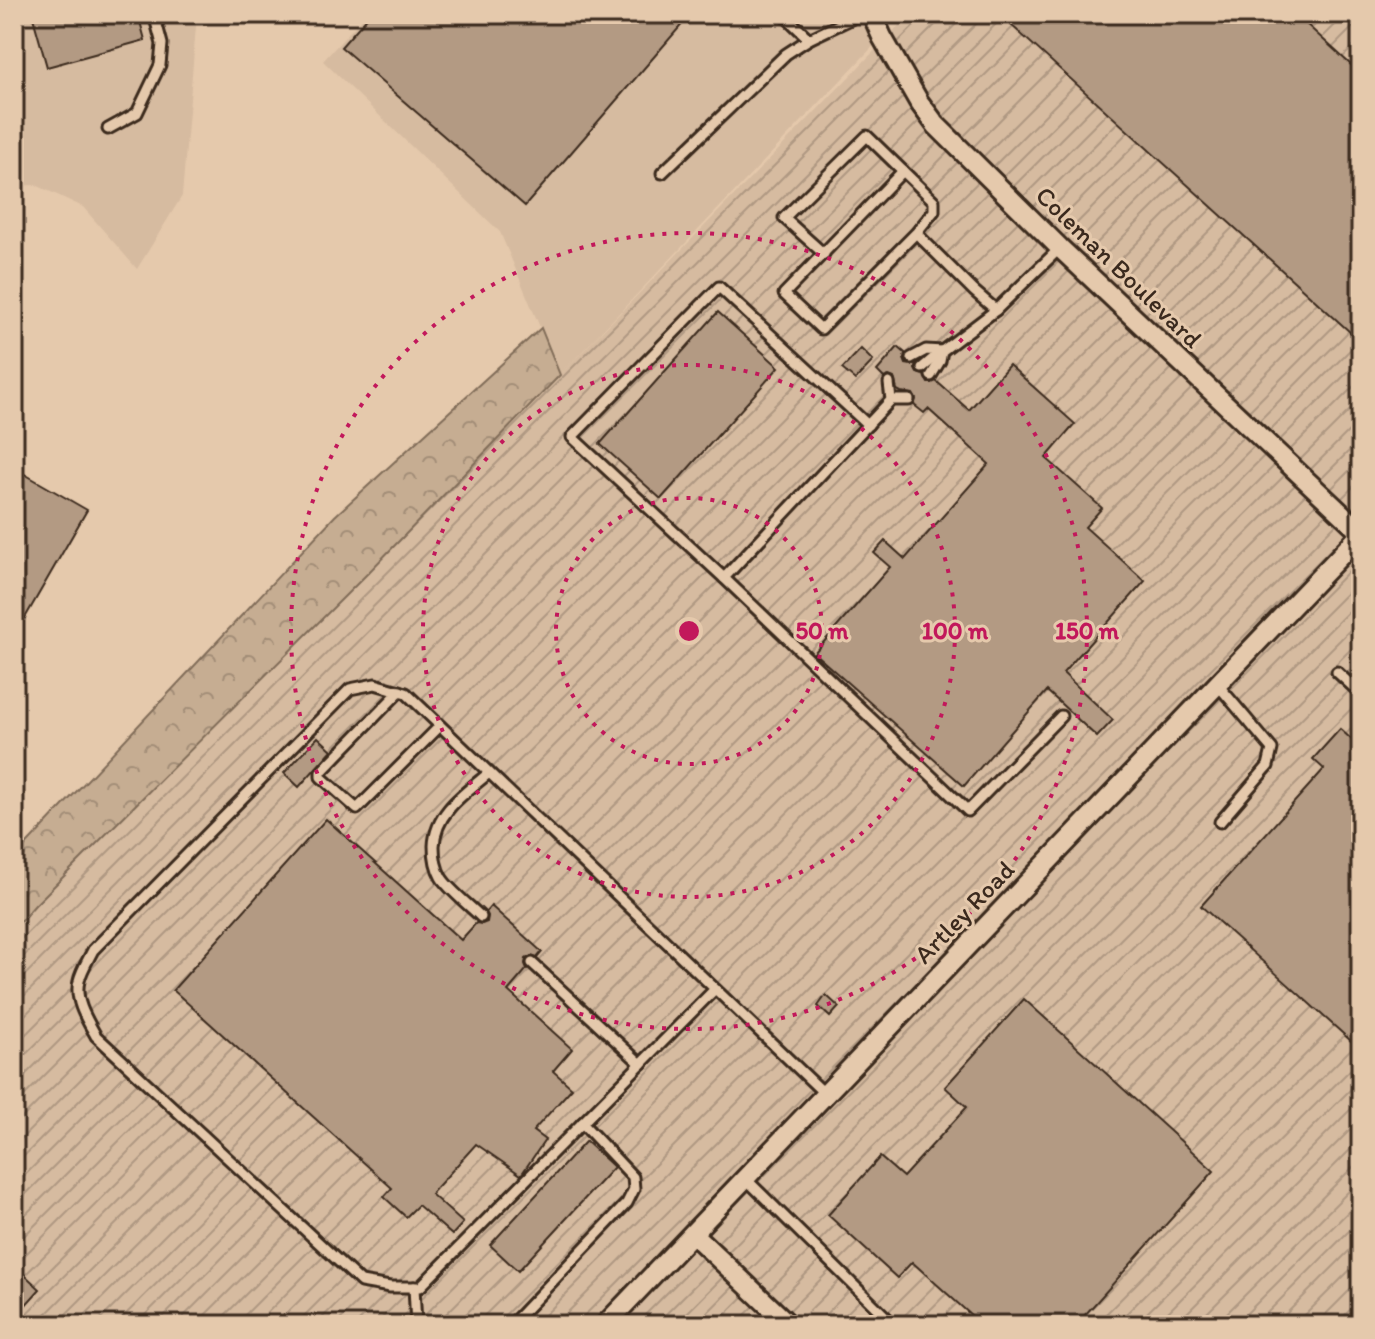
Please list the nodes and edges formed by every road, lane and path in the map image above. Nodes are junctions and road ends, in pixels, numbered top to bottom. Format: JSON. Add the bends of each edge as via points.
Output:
{"nodes":[{"id":1,"x":154,"y":14,"type":"edge"},
{"id":2,"x":783,"y":14,"type":"edge"},
{"id":3,"x":861,"y":14,"type":"edge"},
{"id":4,"x":872,"y":14,"type":"edge"},
{"id":5,"x":809,"y":39,"type":"junction"},
{"id":6,"x":108,"y":129,"type":"dead end"},
{"id":7,"x":903,"y":171,"type":"junction"},
{"id":8,"x":662,"y":173,"type":"dead end"},
{"id":9,"x":916,"y":233,"type":"junction"},
{"id":10,"x":1060,"y":248,"type":"junction"},
{"id":11,"x":824,"y":254,"type":"junction"},
{"id":12,"x":996,"y":310,"type":"junction"},
{"id":13,"x":942,"y":351,"type":"junction"},
{"id":14,"x":911,"y":358,"type":"dead end"},
{"id":15,"x":922,"y":368,"type":"dead end"},
{"id":16,"x":931,"y":376,"type":"dead end"},
{"id":17,"x":889,"y":383,"type":"dead end"},
{"id":18,"x":899,"y":391,"type":"dead end"},
{"id":19,"x":891,"y":400,"type":"junction"},
{"id":20,"x":909,"y":400,"type":"dead end"},
{"id":21,"x":868,"y":425,"type":"junction"},
{"id":22,"x":1361,"y":533,"type":"edge"},
{"id":23,"x":724,"y":578,"type":"junction"},
{"id":24,"x":1337,"y":672,"type":"dead end"},
{"id":25,"x":1218,"y":685,"type":"junction"},
{"id":26,"x":400,"y":691,"type":"junction"},
{"id":27,"x":1361,"y":694,"type":"edge"},
{"id":28,"x":1061,"y":716,"type":"dead end"},
{"id":29,"x":440,"y":726,"type":"junction"},
{"id":30,"x":489,"y":773,"type":"junction"},
{"id":31,"x":1220,"y":822,"type":"dead end"},
{"id":32,"x":481,"y":917,"type":"dead end"},
{"id":33,"x":532,"y":963,"type":"dead end"},
{"id":34,"x":715,"y":989,"type":"junction"},
{"id":35,"x":641,"y":1064,"type":"junction"},
{"id":36,"x":826,"y":1095,"type":"junction"},
{"id":37,"x":582,"y":1123,"type":"junction"},
{"id":38,"x":746,"y":1179,"type":"junction"},
{"id":39,"x":693,"y":1234,"type":"junction"},
{"id":40,"x":414,"y":1287,"type":"junction"},
{"id":41,"x":416,"y":1325,"type":"edge"},
{"id":42,"x":511,"y":1325,"type":"edge"},
{"id":43,"x":605,"y":1325,"type":"edge"},
{"id":44,"x":789,"y":1325,"type":"edge"},
{"id":45,"x":894,"y":1325,"type":"edge"}],
"edges":[{"from":1,"to":6,"type":"lane","via":[[162,44],[160,65],[137,113]]},
{"from":2,"to":5,"type":"lane"},
{"from":3,"to":5,"type":"lane"},
{"from":4,"to":10,"type":"street","name":"Coleman Boulevard","via":[[936,125]]},
{"from":5,"to":8,"type":"lane","via":[[786,54]]},
{"from":7,"to":9,"type":"lane","via":[[934,201],[934,211]]},
{"from":7,"to":11,"type":"lane"},
{"from":7,"to":11,"type":"lane","via":[[867,136],[784,218]]},
{"from":9,"to":11,"type":"lane","via":[[821,329],[784,294]]},
{"from":9,"to":12,"type":"lane"},
{"from":10,"to":12,"type":"lane"},
{"from":10,"to":22,"type":"street","name":"Coleman Boulevard"},
{"from":12,"to":13,"type":"lane"},
{"from":13,"to":14,"type":"lane","via":[[926,350]]},
{"from":13,"to":15,"type":"lane"},
{"from":13,"to":16,"type":"lane"},
{"from":17,"to":19,"type":"lane"},
{"from":18,"to":19,"type":"lane"},
{"from":19,"to":20,"type":"lane"},
{"from":19,"to":21,"type":"lane"},
{"from":21,"to":23,"type":"lane"},
{"from":21,"to":23,"type":"lane","via":[[719,287],[572,437]]},
{"from":22,"to":25,"type":"street","name":"Artley Road"},
{"from":23,"to":28,"type":"lane","via":[[968,811]]},
{"from":24,"to":27,"type":"lane"},
{"from":25,"to":31,"type":"lane","via":[[1272,749],[1268,766]]},
{"from":25,"to":36,"type":"street","name":"Artley Road"},
{"from":26,"to":29,"type":"lane"},
{"from":26,"to":29,"type":"lane","via":[[321,772],[357,809]]},
{"from":26,"to":40,"type":"lane","via":[[375,684],[350,689],[93,950],[78,982],[79,1001],[96,1036],[331,1256],[361,1282]]},
{"from":29,"to":30,"type":"lane"},
{"from":30,"to":32,"type":"lane","via":[[453,802],[435,837],[434,858],[441,878]]},
{"from":30,"to":34,"type":"lane"},
{"from":33,"to":35,"type":"lane"},
{"from":34,"to":35,"type":"lane"},
{"from":34,"to":36,"type":"lane"},
{"from":35,"to":37,"type":"lane"},
{"from":36,"to":38,"type":"street","name":"Artley Road"},
{"from":37,"to":40,"type":"lane","via":[[420,1287]]},
{"from":37,"to":42,"type":"lane","via":[[633,1177],[634,1189],[627,1203]]},
{"from":38,"to":39,"type":"street","name":"Artley Road"},
{"from":38,"to":45,"type":"lane"},
{"from":39,"to":43,"type":"street","name":"Artley Road"},
{"from":39,"to":44,"type":"street"},
{"from":40,"to":41,"type":"lane"}]}
